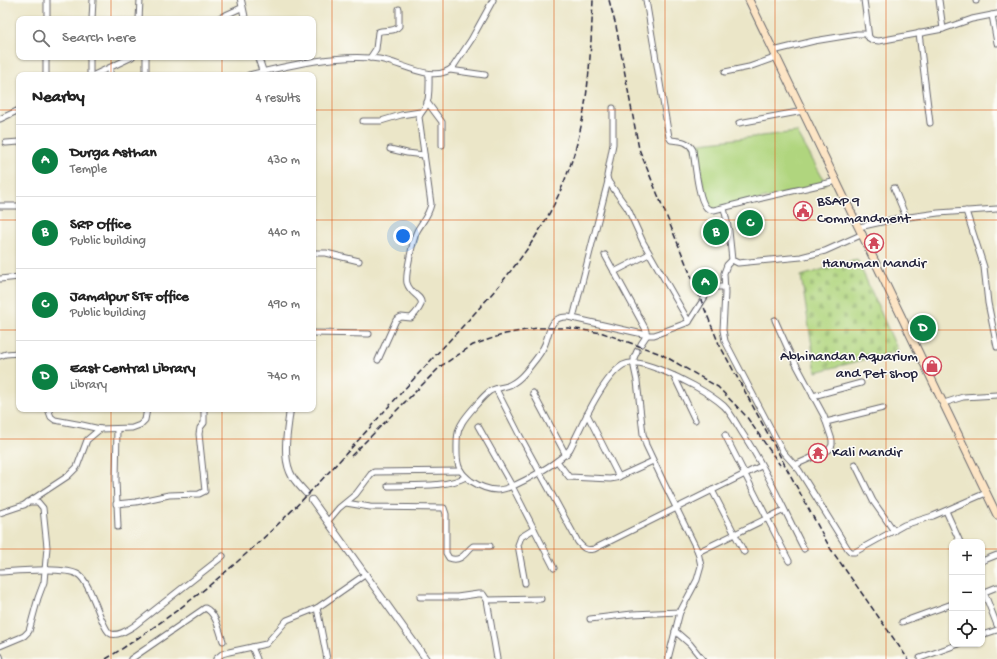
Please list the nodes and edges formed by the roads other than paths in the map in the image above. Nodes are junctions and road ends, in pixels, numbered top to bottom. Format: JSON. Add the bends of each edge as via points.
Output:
{"nodes":[{"id":1,"x":47,"y":0,"type":"edge"},
{"id":2,"x":93,"y":0,"type":"edge"},
{"id":3,"x":140,"y":0,"type":"edge"},
{"id":4,"x":241,"y":0,"type":"edge"},
{"id":5,"x":493,"y":0,"type":"edge"},
{"id":6,"x":646,"y":0,"type":"edge"},
{"id":7,"x":749,"y":0,"type":"edge"},
{"id":8,"x":864,"y":0,"type":"edge"},
{"id":9,"x":939,"y":0,"type":"edge"},
{"id":10,"x":241,"y":8,"type":"junction"},
{"id":11,"x":399,"y":9,"type":"dead end"},
{"id":12,"x":994,"y":14,"type":"edge"},
{"id":13,"x":47,"y":16,"type":"edge"},
{"id":14,"x":92,"y":16,"type":"edge"},
{"id":15,"x":140,"y":16,"type":"edge"},
{"id":16,"x":224,"y":16,"type":"edge"},
{"id":17,"x":244,"y":16,"type":"edge"},
{"id":18,"x":942,"y":29,"type":"junction"},
{"id":19,"x":919,"y":33,"type":"junction"},
{"id":20,"x":869,"y":38,"type":"junction"},
{"id":21,"x":997,"y":43,"type":"edge"},
{"id":22,"x":775,"y":54,"type":"junction"},
{"id":23,"x":370,"y":58,"type":"junction"},
{"id":24,"x":46,"y":60,"type":"edge"},
{"id":25,"x":90,"y":60,"type":"edge"},
{"id":26,"x":126,"y":60,"type":"edge"},
{"id":27,"x":146,"y":60,"type":"edge"},
{"id":28,"x":259,"y":60,"type":"edge"},
{"id":29,"x":110,"y":68,"type":"junction"},
{"id":30,"x":450,"y":70,"type":"junction"},
{"id":31,"x":46,"y":72,"type":"edge"},
{"id":32,"x":90,"y":72,"type":"edge"},
{"id":33,"x":101,"y":72,"type":"edge"},
{"id":34,"x":110,"y":72,"type":"edge"},
{"id":35,"x":146,"y":72,"type":"edge"},
{"id":36,"x":264,"y":72,"type":"edge"},
{"id":37,"x":268,"y":72,"type":"edge"},
{"id":38,"x":725,"y":72,"type":"dead end"},
{"id":39,"x":429,"y":74,"type":"junction"},
{"id":40,"x":485,"y":75,"type":"dead end"},
{"id":41,"x":427,"y":102,"type":"junction"},
{"id":42,"x":613,"y":108,"type":"dead end"},
{"id":43,"x":16,"y":111,"type":"edge"},
{"id":44,"x":803,"y":111,"type":"junction"},
{"id":45,"x":420,"y":112,"type":"junction"},
{"id":46,"x":0,"y":119,"type":"edge"},
{"id":47,"x":363,"y":121,"type":"dead end"},
{"id":48,"x":740,"y":123,"type":"dead end"},
{"id":49,"x":930,"y":123,"type":"dead end"},
{"id":50,"x":16,"y":142,"type":"edge"},
{"id":51,"x":6,"y":143,"type":"dead end"},
{"id":52,"x":442,"y":145,"type":"dead end"},
{"id":53,"x":390,"y":149,"type":"dead end"},
{"id":54,"x":424,"y":155,"type":"junction"},
{"id":55,"x":608,"y":181,"type":"junction"},
{"id":56,"x":835,"y":182,"type":"junction"},
{"id":57,"x":894,"y":188,"type":"dead end"},
{"id":58,"x":0,"y":206,"type":"edge"},
{"id":59,"x":16,"y":206,"type":"edge"},
{"id":60,"x":724,"y":208,"type":"junction"},
{"id":61,"x":997,"y":209,"type":"edge"},
{"id":62,"x":966,"y":211,"type":"junction"},
{"id":63,"x":906,"y":218,"type":"junction"},
{"id":64,"x":859,"y":227,"type":"junction"},
{"id":65,"x":863,"y":234,"type":"junction"},
{"id":66,"x":316,"y":253,"type":"edge"},
{"id":67,"x":649,"y":254,"type":"junction"},
{"id":68,"x":605,"y":255,"type":"dead end"},
{"id":69,"x":732,"y":260,"type":"junction"},
{"id":70,"x":358,"y":261,"type":"dead end"},
{"id":71,"x":614,"y":272,"type":"junction"},
{"id":72,"x":16,"y":277,"type":"edge"},
{"id":73,"x":0,"y":279,"type":"edge"},
{"id":74,"x":725,"y":287,"type":"junction"},
{"id":75,"x":573,"y":318,"type":"junction"},
{"id":76,"x":775,"y":320,"type":"dead end"},
{"id":77,"x":689,"y":322,"type":"junction"},
{"id":78,"x":316,"y":333,"type":"edge"},
{"id":79,"x":369,"y":334,"type":"dead end"},
{"id":80,"x":647,"y":335,"type":"junction"},
{"id":81,"x":641,"y":344,"type":"dead end"},
{"id":82,"x":997,"y":347,"type":"edge"},
{"id":83,"x":637,"y":351,"type":"dead end"},
{"id":84,"x":16,"y":353,"type":"edge"},
{"id":85,"x":0,"y":356,"type":"edge"},
{"id":86,"x":378,"y":360,"type":"dead end"},
{"id":87,"x":634,"y":362,"type":"junction"},
{"id":88,"x":674,"y":376,"type":"junction"},
{"id":89,"x":862,"y":383,"type":"dead end"},
{"id":90,"x":496,"y":389,"type":"junction"},
{"id":91,"x":532,"y":393,"type":"dead end"},
{"id":92,"x":997,"y":395,"type":"edge"},
{"id":93,"x":813,"y":396,"type":"junction"},
{"id":94,"x":944,"y":403,"type":"junction"},
{"id":95,"x":883,"y":408,"type":"dead end"},
{"id":96,"x":49,"y":412,"type":"edge"},
{"id":97,"x":146,"y":412,"type":"edge"},
{"id":98,"x":204,"y":412,"type":"edge"},
{"id":99,"x":290,"y":412,"type":"edge"},
{"id":100,"x":587,"y":414,"type":"junction"},
{"id":101,"x":695,"y":420,"type":"dead end"},
{"id":102,"x":826,"y":422,"type":"junction"},
{"id":103,"x":478,"y":426,"type":"dead end"},
{"id":104,"x":100,"y":429,"type":"junction"},
{"id":105,"x":117,"y":429,"type":"junction"},
{"id":106,"x":725,"y":435,"type":"dead end"},
{"id":107,"x":566,"y":455,"type":"junction"},
{"id":108,"x":557,"y":461,"type":"junction"},
{"id":109,"x":653,"y":461,"type":"junction"},
{"id":110,"x":855,"y":464,"type":"dead end"},
{"id":111,"x":795,"y":465,"type":"junction"},
{"id":112,"x":761,"y":466,"type":"junction"},
{"id":113,"x":461,"y":471,"type":"junction"},
{"id":114,"x":539,"y":472,"type":"junction"},
{"id":115,"x":745,"y":474,"type":"junction"},
{"id":116,"x":466,"y":477,"type":"junction"},
{"id":117,"x":619,"y":477,"type":"junction"},
{"id":118,"x":388,"y":486,"type":"dead end"},
{"id":119,"x":512,"y":486,"type":"junction"},
{"id":120,"x":712,"y":490,"type":"junction"},
{"id":121,"x":306,"y":492,"type":"dead end"},
{"id":122,"x":986,"y":493,"type":"junction"},
{"id":123,"x":312,"y":500,"type":"dead end"},
{"id":124,"x":28,"y":502,"type":"junction"},
{"id":125,"x":346,"y":503,"type":"junction"},
{"id":126,"x":116,"y":504,"type":"junction"},
{"id":127,"x":676,"y":508,"type":"junction"},
{"id":128,"x":784,"y":510,"type":"junction"},
{"id":129,"x":946,"y":511,"type":"junction"},
{"id":130,"x":0,"y":514,"type":"edge"},
{"id":131,"x":997,"y":515,"type":"edge"},
{"id":132,"x":766,"y":519,"type":"junction"},
{"id":133,"x":328,"y":521,"type":"junction"},
{"id":134,"x":118,"y":527,"type":"dead end"},
{"id":135,"x":534,"y":529,"type":"junction"},
{"id":136,"x":894,"y":531,"type":"junction"},
{"id":137,"x":734,"y":534,"type":"junction"},
{"id":138,"x":959,"y":539,"type":"edge"},
{"id":139,"x":490,"y":546,"type":"dead end"},
{"id":140,"x":804,"y":549,"type":"dead end"},
{"id":141,"x":698,"y":552,"type":"junction"},
{"id":142,"x":744,"y":552,"type":"dead end"},
{"id":143,"x":997,"y":555,"type":"edge"},
{"id":144,"x":223,"y":556,"type":"dead end"},
{"id":145,"x":985,"y":560,"type":"edge"},
{"id":146,"x":789,"y":561,"type":"dead end"},
{"id":147,"x":554,"y":568,"type":"dead end"},
{"id":148,"x":46,"y":570,"type":"junction"},
{"id":149,"x":0,"y":572,"type":"edge"},
{"id":150,"x":366,"y":574,"type":"junction"},
{"id":151,"x":525,"y":583,"type":"dead end"},
{"id":152,"x":997,"y":587,"type":"edge"},
{"id":153,"x":985,"y":591,"type":"edge"},
{"id":154,"x":420,"y":597,"type":"dead end"},
{"id":155,"x":985,"y":597,"type":"edge"},
{"id":156,"x":541,"y":599,"type":"dead end"},
{"id":157,"x":487,"y":600,"type":"junction"},
{"id":158,"x":949,"y":605,"type":"edge"},
{"id":159,"x":317,"y":608,"type":"junction"},
{"id":160,"x":680,"y":612,"type":"junction"},
{"id":161,"x":590,"y":619,"type":"dead end"},
{"id":162,"x":902,"y":622,"type":"dead end"},
{"id":163,"x":997,"y":625,"type":"edge"},
{"id":164,"x":997,"y":630,"type":"edge"},
{"id":165,"x":675,"y":631,"type":"junction"},
{"id":166,"x":985,"y":635,"type":"edge"},
{"id":167,"x":222,"y":641,"type":"dead end"},
{"id":168,"x":0,"y":646,"type":"edge"},
{"id":169,"x":252,"y":647,"type":"junction"},
{"id":170,"x":950,"y":647,"type":"edge"},
{"id":171,"x":920,"y":658,"type":"dead end"},
{"id":172,"x":131,"y":659,"type":"edge"},
{"id":173,"x":216,"y":659,"type":"edge"},
{"id":174,"x":256,"y":659,"type":"edge"},
{"id":175,"x":327,"y":659,"type":"edge"},
{"id":176,"x":426,"y":659,"type":"edge"},
{"id":177,"x":497,"y":659,"type":"edge"},
{"id":178,"x":668,"y":659,"type":"edge"},
{"id":179,"x":702,"y":659,"type":"edge"}],
"edges":[{"from":1,"to":13,"type":"street"},
{"from":2,"to":14,"type":"street"},
{"from":3,"to":15,"type":"street"},
{"from":4,"to":10,"type":"street"},
{"from":5,"to":30,"type":"street","via":[[471,40]]},
{"from":6,"to":60,"type":"street","via":[[669,137],[671,140],[681,140],[693,150],[704,206],[711,210]]},
{"from":7,"to":22,"type":"main road"},
{"from":8,"to":20,"type":"street"},
{"from":9,"to":18,"type":"street"},
{"from":10,"to":16,"type":"street"},
{"from":10,"to":17,"type":"street"},
{"from":11,"to":23,"type":"street","via":[[399,26],[397,29],[378,32],[376,48]]},
{"from":12,"to":18,"type":"street"},
{"from":12,"to":21,"type":"street"},
{"from":18,"to":19,"type":"street"},
{"from":19,"to":20,"type":"street","via":[[879,41]]},
{"from":19,"to":49,"type":"street"},
{"from":20,"to":22,"type":"street","via":[[865,34],[857,34],[814,41]]},
{"from":22,"to":38,"type":"street","via":[[748,67]]},
{"from":22,"to":44,"type":"main road"},
{"from":23,"to":37,"type":"street","via":[[300,64]]},
{"from":23,"to":39,"type":"street"},
{"from":24,"to":31,"type":"street"},
{"from":25,"to":32,"type":"street"},
{"from":26,"to":29,"type":"street"},
{"from":27,"to":35,"type":"street"},
{"from":28,"to":36,"type":"street"},
{"from":29,"to":33,"type":"street"},
{"from":29,"to":34,"type":"street"},
{"from":30,"to":39,"type":"street"},
{"from":30,"to":40,"type":"street"},
{"from":39,"to":41,"type":"street"},
{"from":41,"to":45,"type":"street","via":[[426,108]]},
{"from":41,"to":52,"type":"street","via":[[442,122]]},
{"from":42,"to":55,"type":"street","via":[[613,144]]},
{"from":43,"to":46,"type":"street"},
{"from":44,"to":48,"type":"street"},
{"from":44,"to":56,"type":"main road"},
{"from":45,"to":47,"type":"street"},
{"from":45,"to":54,"type":"street"},
{"from":50,"to":51,"type":"street"},
{"from":53,"to":54,"type":"street"},
{"from":54,"to":86,"type":"street","via":[[430,208],[414,240],[407,278],[409,288],[422,302],[411,318],[401,317],[396,320]]},
{"from":55,"to":67,"type":"street","via":[[628,209]]},
{"from":55,"to":75,"type":"street"},
{"from":56,"to":60,"type":"street","via":[[766,196]]},
{"from":56,"to":64,"type":"main road"},
{"from":57,"to":63,"type":"street"},
{"from":58,"to":59,"type":"street"},
{"from":60,"to":69,"type":"street","via":[[730,231]]},
{"from":61,"to":62,"type":"street"},
{"from":62,"to":63,"type":"street"},
{"from":62,"to":82,"type":"street","via":[[984,267]]},
{"from":63,"to":64,"type":"street"},
{"from":64,"to":65,"type":"main road"},
{"from":65,"to":69,"type":"street","via":[[826,251],[801,257],[738,263]]},
{"from":65,"to":94,"type":"main road"},
{"from":66,"to":70,"type":"street","via":[[333,254]]},
{"from":67,"to":71,"type":"street"},
{"from":67,"to":77,"type":"street"},
{"from":68,"to":71,"type":"street"},
{"from":69,"to":74,"type":"street","via":[[724,273]]},
{"from":71,"to":80,"type":"street","via":[[643,323]]},
{"from":72,"to":73,"type":"street"},
{"from":74,"to":77,"type":"street","via":[[710,289]]},
{"from":74,"to":111,"type":"street","via":[[725,341],[783,452]]},
{"from":75,"to":80,"type":"street"},
{"from":75,"to":90,"type":"street","via":[[563,317],[551,324],[544,346],[525,374],[517,381]]},
{"from":76,"to":93,"type":"street"},
{"from":77,"to":80,"type":"street","via":[[654,335]]},
{"from":78,"to":79,"type":"street"},
{"from":80,"to":81,"type":"street"},
{"from":83,"to":87,"type":"street"},
{"from":84,"to":85,"type":"street"},
{"from":87,"to":88,"type":"street"},
{"from":87,"to":100,"type":"street","via":[[622,366],[614,373]]},
{"from":87,"to":109,"type":"street","via":[[643,434]]},
{"from":88,"to":101,"type":"street"},
{"from":88,"to":112,"type":"street","via":[[724,406]]},
{"from":89,"to":93,"type":"street"},
{"from":90,"to":113,"type":"street","via":[[487,393],[462,423],[457,438],[457,459]]},
{"from":90,"to":114,"type":"street"},
{"from":91,"to":107,"type":"street"},
{"from":92,"to":94,"type":"street","via":[[963,398]]},
{"from":93,"to":102,"type":"street"},
{"from":94,"to":122,"type":"main road"},
{"from":95,"to":102,"type":"street"},
{"from":96,"to":104,"type":"street","via":[[55,420]]},
{"from":97,"to":105,"type":"street","via":[[145,420],[140,425]]},
{"from":98,"to":126,"type":"street","via":[[204,423],[199,434],[205,491],[199,494],[169,495]]},
{"from":99,"to":121,"type":"street","via":[[288,466],[291,474]]},
{"from":100,"to":107,"type":"street"},
{"from":100,"to":117,"type":"street"},
{"from":102,"to":111,"type":"street","via":[[832,440],[829,450]]},
{"from":103,"to":119,"type":"street"},
{"from":104,"to":105,"type":"street"},
{"from":104,"to":124,"type":"street","via":[[84,444],[74,470]]},
{"from":105,"to":126,"type":"street"},
{"from":106,"to":115,"type":"street"},
{"from":107,"to":108,"type":"street"},
{"from":108,"to":114,"type":"street"},
{"from":108,"to":117,"type":"street","via":[[569,477]]},
{"from":109,"to":117,"type":"street"},
{"from":109,"to":127,"type":"street"},
{"from":110,"to":136,"type":"street","via":[[873,501]]},
{"from":111,"to":136,"type":"street","via":[[851,552],[861,550]]},
{"from":112,"to":115,"type":"street"},
{"from":112,"to":128,"type":"street"},
{"from":113,"to":116,"type":"street"},
{"from":113,"to":125,"type":"street","via":[[374,472]]},
{"from":114,"to":119,"type":"street"},
{"from":114,"to":127,"type":"street","via":[[578,542],[588,550]]},
{"from":115,"to":120,"type":"street"},
{"from":115,"to":132,"type":"street"},
{"from":116,"to":118,"type":"street","via":[[439,484]]},
{"from":116,"to":119,"type":"street","via":[[491,490]]},
{"from":119,"to":135,"type":"street"},
{"from":120,"to":127,"type":"street"},
{"from":120,"to":137,"type":"street"},
{"from":122,"to":129,"type":"street"},
{"from":122,"to":131,"type":"main road"},
{"from":123,"to":133,"type":"street"},
{"from":124,"to":130,"type":"street","via":[[20,508]]},
{"from":124,"to":148,"type":"street","via":[[38,502],[43,508],[47,547]]},
{"from":125,"to":133,"type":"street"},
{"from":125,"to":139,"type":"street","via":[[370,507],[444,508],[448,558],[464,556],[474,546]]},
{"from":126,"to":134,"type":"street"},
{"from":127,"to":141,"type":"street"},
{"from":128,"to":132,"type":"street"},
{"from":128,"to":140,"type":"street"},
{"from":129,"to":136,"type":"street","via":[[904,525]]},
{"from":129,"to":138,"type":"street"},
{"from":132,"to":137,"type":"street"},
{"from":132,"to":146,"type":"street"},
{"from":133,"to":150,"type":"street"},
{"from":135,"to":147,"type":"street"},
{"from":135,"to":151,"type":"street","via":[[521,537],[518,545]]},
{"from":137,"to":141,"type":"street"},
{"from":137,"to":142,"type":"street"},
{"from":141,"to":160,"type":"street","via":[[700,574]]},
{"from":143,"to":145,"type":"street"},
{"from":144,"to":148,"type":"street","via":[[134,626],[118,634],[112,634],[107,630],[94,598],[80,576],[75,573]]},
{"from":148,"to":149,"type":"street"},
{"from":148,"to":168,"type":"street","via":[[29,631],[24,636]]},
{"from":150,"to":159,"type":"street"},
{"from":150,"to":176,"type":"street"},
{"from":152,"to":153,"type":"street"},
{"from":154,"to":157,"type":"street","via":[[483,594]]},
{"from":155,"to":163,"type":"street"},
{"from":156,"to":157,"type":"street"},
{"from":157,"to":177,"type":"street"},
{"from":158,"to":162,"type":"street"},
{"from":159,"to":169,"type":"street","via":[[287,620],[268,643]]},
{"from":159,"to":175,"type":"street"},
{"from":160,"to":161,"type":"street"},
{"from":160,"to":165,"type":"street"},
{"from":164,"to":166,"type":"street"},
{"from":165,"to":178,"type":"street"},
{"from":165,"to":179,"type":"street"},
{"from":167,"to":172,"type":"street","via":[[217,623],[205,608]]},
{"from":169,"to":173,"type":"street","via":[[222,654]]},
{"from":169,"to":174,"type":"street"},
{"from":170,"to":171,"type":"street"}]}
